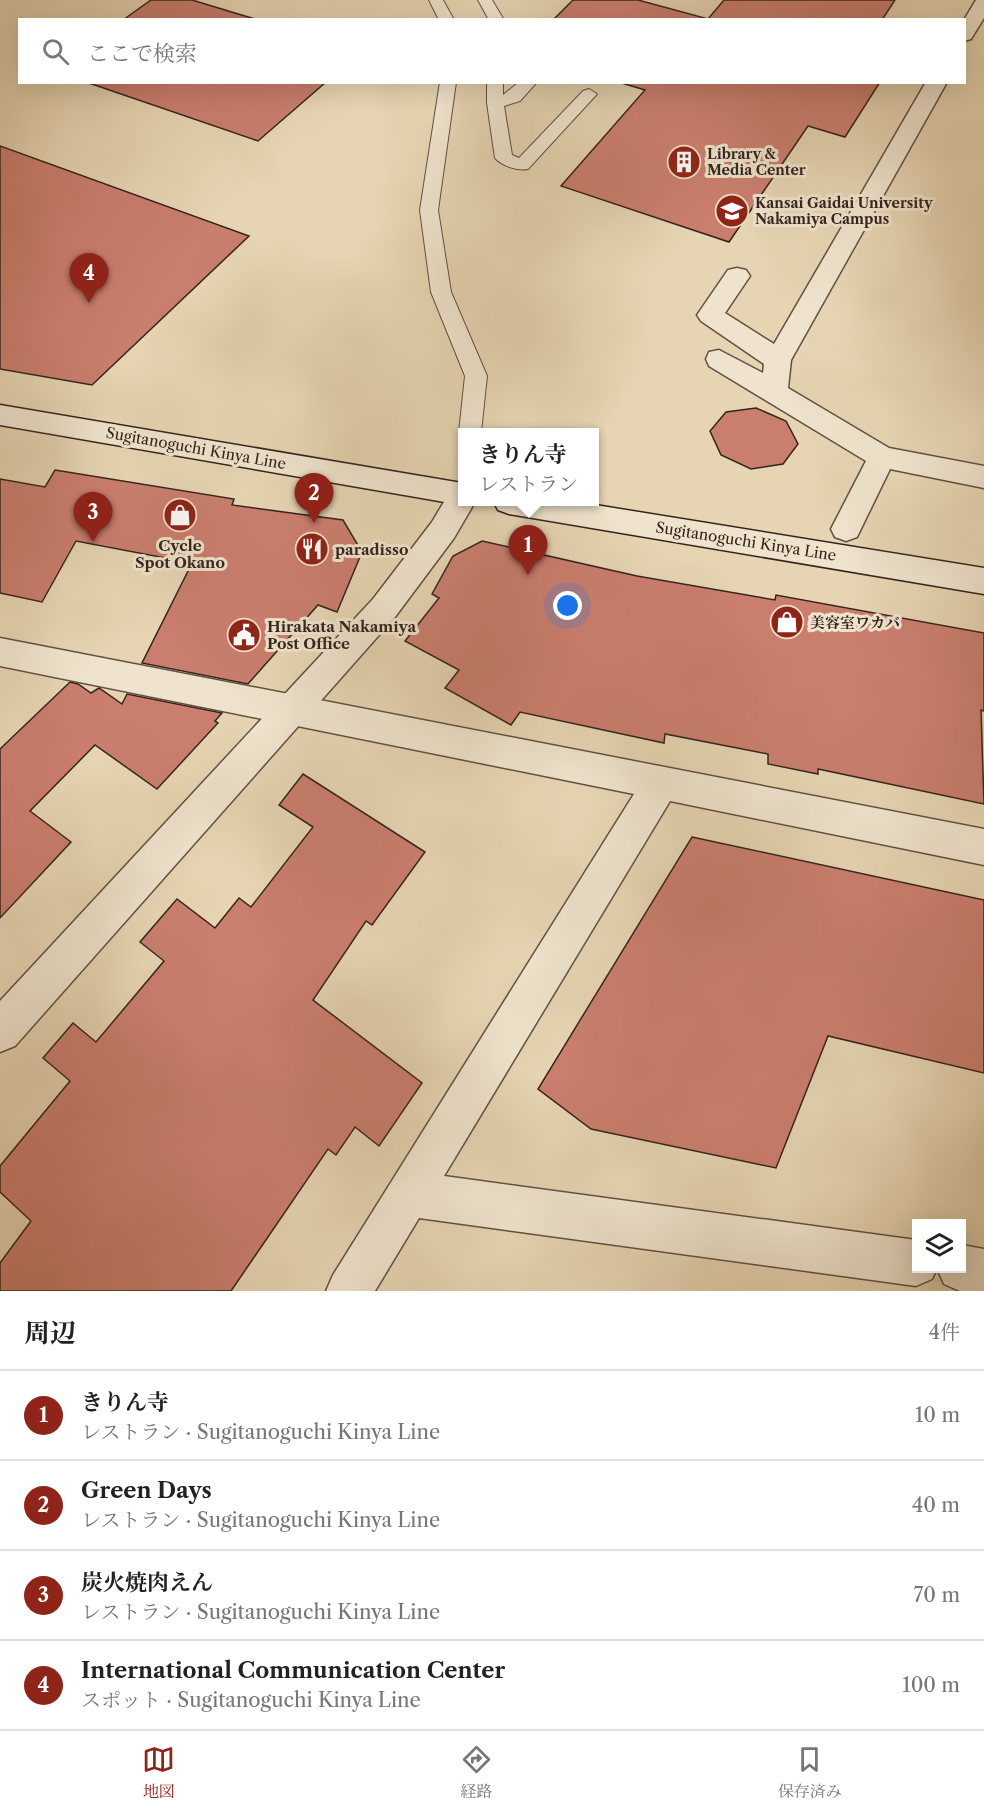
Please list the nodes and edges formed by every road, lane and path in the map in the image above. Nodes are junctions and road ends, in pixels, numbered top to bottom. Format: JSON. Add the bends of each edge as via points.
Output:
{"nodes":[{"id":1,"x":436,"y":0,"type":"edge"},
{"id":2,"x":484,"y":0,"type":"edge"},
{"id":3,"x":984,"y":2,"type":"edge"},
{"id":4,"x":446,"y":18,"type":"edge"},
{"id":5,"x":496,"y":18,"type":"edge"},
{"id":6,"x":966,"y":32,"type":"edge"},
{"id":7,"x":448,"y":84,"type":"edge"},
{"id":8,"x":495,"y":84,"type":"edge"},
{"id":9,"x":528,"y":84,"type":"edge"},
{"id":10,"x":936,"y":84,"type":"edge"},
{"id":11,"x":589,"y":94,"type":"dead end"},
{"id":12,"x":495,"y":103,"type":"junction"},
{"id":13,"x":737,"y":276,"type":"dead end"},
{"id":14,"x":719,"y":359,"type":"dead end"},
{"id":15,"x":778,"y":360,"type":"junction"},
{"id":16,"x":774,"y":392,"type":"junction"},
{"id":17,"x":0,"y":415,"type":"edge"},
{"id":18,"x":470,"y":428,"type":"edge"},
{"id":19,"x":882,"y":457,"type":"junction"},
{"id":20,"x":984,"y":477,"type":"edge"},
{"id":21,"x":458,"y":495,"type":"edge"},
{"id":22,"x":458,"y":503,"type":"edge"},
{"id":23,"x":539,"y":506,"type":"edge"},
{"id":24,"x":846,"y":529,"type":"dead end"},
{"id":25,"x":984,"y":581,"type":"edge"},
{"id":26,"x":0,"y":652,"type":"edge"},
{"id":27,"x":293,"y":710,"type":"junction"},
{"id":28,"x":661,"y":783,"type":"junction"},
{"id":29,"x":984,"y":847,"type":"edge"},
{"id":30,"x":0,"y":1031,"type":"edge"},
{"id":31,"x":410,"y":1194,"type":"junction"},
{"id":32,"x":912,"y":1262,"type":"edge"},
{"id":33,"x":966,"y":1270,"type":"edge"},
{"id":34,"x":984,"y":1272,"type":"edge"},
{"id":35,"x":349,"y":1291,"type":"edge"}],
"edges":[{"from":1,"to":4,"type":"lane"},
{"from":2,"to":5,"type":"lane"},
{"from":3,"to":6,"type":"street"},
{"from":7,"to":18,"type":"lane","via":[[429,210],[441,292],[476,376]]},
{"from":8,"to":12,"type":"lane"},
{"from":9,"to":12,"type":"lane","via":[[514,96]]},
{"from":10,"to":15,"type":"street"},
{"from":11,"to":12,"type":"lane","via":[[522,165],[504,158]]},
{"from":13,"to":15,"type":"street","via":[[710,315]]},
{"from":14,"to":16,"type":"street"},
{"from":15,"to":16,"type":"street"},
{"from":16,"to":19,"type":"street"},
{"from":17,"to":21,"type":"street","name":"Sugitanoguchi Kinya Line"},
{"from":19,"to":20,"type":"street"},
{"from":19,"to":24,"type":"street"},
{"from":22,"to":27,"type":"street","via":[[443,530],[384,608]]},
{"from":23,"to":25,"type":"street","name":"Sugitanoguchi Kinya Line"},
{"from":26,"to":27,"type":"street"},
{"from":27,"to":28,"type":"street"},
{"from":27,"to":30,"type":"street"},
{"from":28,"to":29,"type":"street"},
{"from":28,"to":31,"type":"street"},
{"from":31,"to":32,"type":"street"},
{"from":31,"to":35,"type":"street"},
{"from":33,"to":34,"type":"street"}]}
